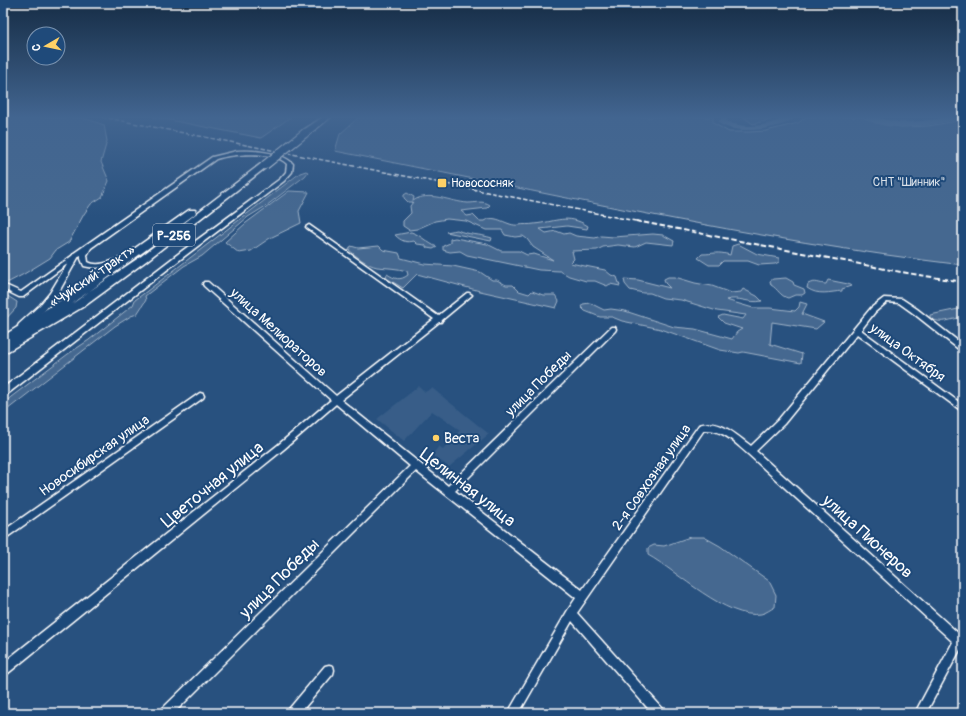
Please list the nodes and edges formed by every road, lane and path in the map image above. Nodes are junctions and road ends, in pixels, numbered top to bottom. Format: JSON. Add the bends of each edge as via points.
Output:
{"nodes":[{"id":1,"x":277,"y":150,"type":"edge"},
{"id":2,"x":261,"y":163,"type":"junction"},
{"id":3,"x":309,"y":227,"type":"dead end"},
{"id":4,"x":154,"y":241,"type":"junction"},
{"id":5,"x":94,"y":242,"type":"junction"},
{"id":6,"x":72,"y":258,"type":"junction"},
{"id":7,"x":84,"y":262,"type":"junction"},
{"id":8,"x":54,"y":270,"type":"junction"},
{"id":9,"x":67,"y":271,"type":"junction"},
{"id":10,"x":206,"y":284,"type":"dead end"},
{"id":11,"x":3,"y":286,"type":"edge"},
{"id":12,"x":469,"y":295,"type":"dead end"},
{"id":13,"x":439,"y":320,"type":"junction"},
{"id":14,"x":613,"y":329,"type":"dead end"},
{"id":15,"x":858,"y":331,"type":"junction"},
{"id":16,"x":3,"y":340,"type":"edge"},
{"id":17,"x":963,"y":349,"type":"edge"},
{"id":18,"x":3,"y":350,"type":"edge"},
{"id":19,"x":3,"y":393,"type":"edge"},
{"id":20,"x":200,"y":396,"type":"dead end"},
{"id":21,"x":336,"y":400,"type":"junction"},
{"id":22,"x":963,"y":409,"type":"edge"},
{"id":23,"x":751,"y":451,"type":"junction"},
{"id":24,"x":416,"y":466,"type":"junction"},
{"id":25,"x":449,"y":491,"type":"junction"},
{"id":26,"x":3,"y":536,"type":"edge"},
{"id":27,"x":583,"y":597,"type":"junction"},
{"id":28,"x":571,"y":613,"type":"junction"},
{"id":29,"x":962,"y":639,"type":"edge"},
{"id":30,"x":3,"y":670,"type":"edge"},
{"id":31,"x":329,"y":670,"type":"dead end"},
{"id":32,"x":166,"y":713,"type":"edge"},
{"id":33,"x":293,"y":713,"type":"edge"},
{"id":34,"x":513,"y":713,"type":"edge"},
{"id":35,"x":659,"y":713,"type":"edge"},
{"id":36,"x":920,"y":713,"type":"edge"}],
"edges":[{"from":1,"to":2,"type":"highway","name":"«Чуйский тракт»","number":"Р-256","bridge":true},
{"from":2,"to":4,"type":"highway","name":"«Чуйский тракт»","number":"Р-256"},
{"from":2,"to":18,"type":"highway","name":"«Чуйский тракт»","number":"Р-256","via":[[143,259],[82,302]]},
{"from":3,"to":13,"type":"street"},
{"from":4,"to":7,"type":"street","via":[[113,263],[94,266]]},
{"from":4,"to":16,"type":"highway","name":"«Чуйский тракт»","number":"Р-256","via":[[73,298]]},
{"from":5,"to":6,"type":"street"},
{"from":5,"to":7,"type":"street","via":[[84,253]]},
{"from":5,"to":19,"type":"street","via":[[214,158],[248,151],[285,159],[290,164],[289,172],[282,180],[184,252]]},
{"from":6,"to":7,"type":"street"},
{"from":6,"to":8,"type":"street"},
{"from":6,"to":9,"type":"street"},
{"from":8,"to":9,"type":"street","via":[[62,268]]},
{"from":8,"to":11,"type":"street","via":[[21,295]]},
{"from":9,"to":16,"type":"street","via":[[43,307]]},
{"from":10,"to":21,"type":"street","name":"улица Мелиораторов"},
{"from":12,"to":13,"type":"street","name":"Цветочная улица"},
{"from":13,"to":21,"type":"street","name":"Цветочная улица"},
{"from":14,"to":25,"type":"street","name":"улица Победы"},
{"from":15,"to":17,"type":"street","via":[[881,303],[900,301]]},
{"from":15,"to":22,"type":"street","name":"улица Октября"},
{"from":15,"to":23,"type":"street","via":[[781,422]]},
{"from":20,"to":26,"type":"street","name":"Новосибирская улица"},
{"from":21,"to":24,"type":"street","name":"Целинная улица"},
{"from":21,"to":30,"type":"street","name":"Цветочная улица"},
{"from":23,"to":27,"type":"street","name":"2-я Совхозная улица","via":[[726,431],[711,426],[702,427]]},
{"from":23,"to":29,"type":"street","name":"улица Пионеров"},
{"from":24,"to":25,"type":"street","name":"Целинная улица"},
{"from":24,"to":32,"type":"street","name":"улица Победы"},
{"from":25,"to":27,"type":"street","name":"Целинная улица"},
{"from":27,"to":28,"type":"street","name":"2-я Совхозная улица"},
{"from":28,"to":34,"type":"street","name":"2-я Совхозная улица"},
{"from":28,"to":35,"type":"street"},
{"from":29,"to":36,"type":"street"},
{"from":31,"to":33,"type":"street"}]}
